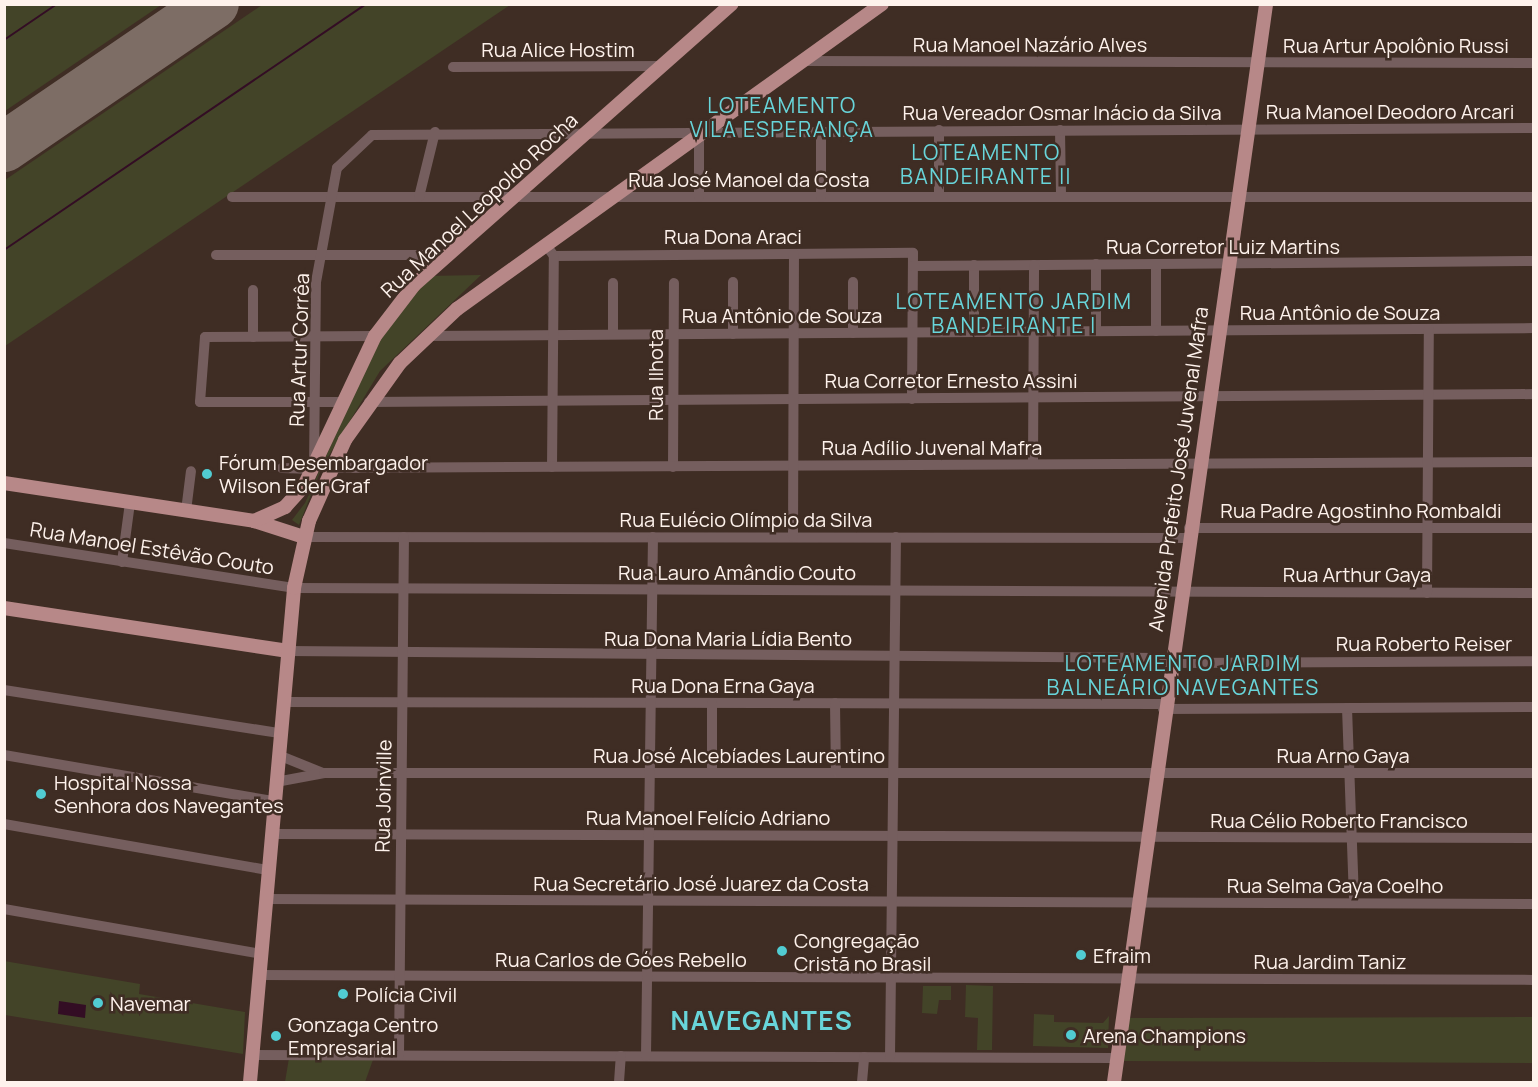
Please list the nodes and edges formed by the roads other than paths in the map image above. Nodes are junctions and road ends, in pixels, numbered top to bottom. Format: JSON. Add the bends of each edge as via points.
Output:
{"nodes":[{"id":1,"x":732,"y":4,"type":"edge"},
{"id":2,"x":882,"y":4,"type":"edge"},
{"id":3,"x":1266,"y":4,"type":"edge"},
{"id":4,"x":803,"y":61,"type":"junction"},
{"id":5,"x":1258,"y":62,"type":"junction"},
{"id":6,"x":1533,"y":63,"type":"edge"},
{"id":7,"x":662,"y":66,"type":"junction"},
{"id":8,"x":453,"y":67,"type":"dead end"},
{"id":9,"x":1533,"y":128,"type":"edge"},
{"id":10,"x":939,"y":130,"type":"junction"},
{"id":11,"x":1060,"y":130,"type":"junction"},
{"id":12,"x":1248,"y":130,"type":"junction"},
{"id":13,"x":588,"y":131,"type":"junction"},
{"id":14,"x":821,"y":131,"type":"junction"},
{"id":15,"x":435,"y":132,"type":"junction"},
{"id":16,"x":703,"y":133,"type":"junction"},
{"id":17,"x":231,"y":197,"type":"dead end"},
{"id":18,"x":332,"y":197,"type":"junction"},
{"id":19,"x":419,"y":197,"type":"junction"},
{"id":20,"x":512,"y":197,"type":"junction"},
{"id":21,"x":614,"y":197,"type":"junction"},
{"id":22,"x":699,"y":197,"type":"junction"},
{"id":23,"x":821,"y":197,"type":"junction"},
{"id":24,"x":939,"y":197,"type":"junction"},
{"id":25,"x":1061,"y":197,"type":"junction"},
{"id":26,"x":1238,"y":197,"type":"junction"},
{"id":27,"x":1533,"y":197,"type":"edge"},
{"id":28,"x":550,"y":250,"type":"junction"},
{"id":29,"x":794,"y":254,"type":"junction"},
{"id":30,"x":216,"y":255,"type":"dead end"},
{"id":31,"x":322,"y":255,"type":"junction"},
{"id":32,"x":448,"y":255,"type":"junction"},
{"id":33,"x":1533,"y":261,"type":"edge"},
{"id":34,"x":1096,"y":264,"type":"junction"},
{"id":35,"x":1156,"y":264,"type":"junction"},
{"id":36,"x":1228,"y":264,"type":"junction"},
{"id":37,"x":974,"y":265,"type":"junction"},
{"id":38,"x":1034,"y":265,"type":"junction"},
{"id":39,"x":913,"y":266,"type":"junction"},
{"id":40,"x":733,"y":282,"type":"dead end"},
{"id":41,"x":853,"y":282,"type":"dead end"},
{"id":42,"x":613,"y":283,"type":"dead end"},
{"id":43,"x":674,"y":283,"type":"dead end"},
{"id":44,"x":253,"y":290,"type":"dead end"},
{"id":45,"x":1533,"y":328,"type":"edge"},
{"id":46,"x":1429,"y":329,"type":"junction"},
{"id":47,"x":1218,"y":330,"type":"junction"},
{"id":48,"x":1096,"y":331,"type":"junction"},
{"id":49,"x":1156,"y":331,"type":"junction"},
{"id":50,"x":913,"y":332,"type":"junction"},
{"id":51,"x":974,"y":332,"type":"junction"},
{"id":52,"x":1034,"y":332,"type":"junction"},
{"id":53,"x":794,"y":333,"type":"junction"},
{"id":54,"x":853,"y":333,"type":"junction"},
{"id":55,"x":613,"y":334,"type":"junction"},
{"id":56,"x":674,"y":334,"type":"junction"},
{"id":57,"x":733,"y":334,"type":"junction"},
{"id":58,"x":553,"y":335,"type":"junction"},
{"id":59,"x":375,"y":336,"type":"junction"},
{"id":60,"x":426,"y":336,"type":"junction"},
{"id":61,"x":253,"y":337,"type":"junction"},
{"id":62,"x":315,"y":337,"type":"junction"},
{"id":63,"x":1533,"y":394,"type":"edge"},
{"id":64,"x":1429,"y":395,"type":"junction"},
{"id":65,"x":1209,"y":397,"type":"junction"},
{"id":66,"x":1033,"y":398,"type":"junction"},
{"id":67,"x":794,"y":399,"type":"junction"},
{"id":68,"x":912,"y":399,"type":"junction"},
{"id":69,"x":673,"y":400,"type":"junction"},
{"id":70,"x":553,"y":401,"type":"junction"},
{"id":71,"x":315,"y":402,"type":"junction"},
{"id":72,"x":343,"y":402,"type":"junction"},
{"id":73,"x":369,"y":402,"type":"junction"},
{"id":74,"x":1428,"y":462,"type":"junction"},
{"id":75,"x":1533,"y":462,"type":"edge"},
{"id":76,"x":1033,"y":464,"type":"junction"},
{"id":77,"x":1199,"y":464,"type":"junction"},
{"id":78,"x":673,"y":466,"type":"junction"},
{"id":79,"x":794,"y":466,"type":"junction"},
{"id":80,"x":552,"y":467,"type":"junction"},
{"id":81,"x":282,"y":468,"type":"dead end"},
{"id":82,"x":330,"y":468,"type":"junction"},
{"id":83,"x":314,"y":469,"type":"junction"},
{"id":84,"x":191,"y":471,"type":"dead end"},
{"id":85,"x":4,"y":483,"type":"edge"},
{"id":86,"x":130,"y":502,"type":"junction"},
{"id":87,"x":186,"y":511,"type":"junction"},
{"id":88,"x":254,"y":521,"type":"junction"},
{"id":89,"x":1428,"y":528,"type":"junction"},
{"id":90,"x":1533,"y":528,"type":"edge"},
{"id":91,"x":1188,"y":533,"type":"junction"},
{"id":92,"x":304,"y":537,"type":"junction"},
{"id":93,"x":404,"y":537,"type":"junction"},
{"id":94,"x":653,"y":537,"type":"junction"},
{"id":95,"x":794,"y":537,"type":"junction"},
{"id":96,"x":896,"y":537,"type":"junction"},
{"id":97,"x":4,"y":543,"type":"edge"},
{"id":98,"x":122,"y":561,"type":"junction"},
{"id":99,"x":294,"y":588,"type":"junction"},
{"id":100,"x":404,"y":589,"type":"junction"},
{"id":101,"x":652,"y":590,"type":"junction"},
{"id":102,"x":895,"y":591,"type":"junction"},
{"id":103,"x":1180,"y":592,"type":"junction"},
{"id":104,"x":1427,"y":593,"type":"junction"},
{"id":105,"x":1533,"y":593,"type":"edge"},
{"id":106,"x":4,"y":608,"type":"edge"},
{"id":107,"x":287,"y":651,"type":"junction"},
{"id":108,"x":403,"y":655,"type":"junction"},
{"id":109,"x":651,"y":656,"type":"junction"},
{"id":110,"x":895,"y":657,"type":"junction"},
{"id":111,"x":1170,"y":660,"type":"junction"},
{"id":112,"x":1533,"y":661,"type":"edge"},
{"id":113,"x":4,"y":690,"type":"edge"},
{"id":114,"x":282,"y":702,"type":"junction"},
{"id":115,"x":402,"y":702,"type":"junction"},
{"id":116,"x":651,"y":703,"type":"junction"},
{"id":117,"x":712,"y":703,"type":"junction"},
{"id":118,"x":835,"y":703,"type":"junction"},
{"id":119,"x":894,"y":703,"type":"junction"},
{"id":120,"x":1163,"y":706,"type":"junction"},
{"id":121,"x":1533,"y":707,"type":"edge"},
{"id":122,"x":1347,"y":708,"type":"junction"},
{"id":123,"x":280,"y":733,"type":"junction"},
{"id":124,"x":4,"y":755,"type":"edge"},
{"id":125,"x":278,"y":755,"type":"junction"},
{"id":126,"x":1349,"y":772,"type":"junction"},
{"id":127,"x":1533,"y":772,"type":"edge"},
{"id":128,"x":324,"y":773,"type":"junction"},
{"id":129,"x":402,"y":773,"type":"junction"},
{"id":130,"x":650,"y":773,"type":"junction"},
{"id":131,"x":712,"y":773,"type":"junction"},
{"id":132,"x":836,"y":773,"type":"junction"},
{"id":133,"x":893,"y":773,"type":"junction"},
{"id":134,"x":1153,"y":773,"type":"junction"},
{"id":135,"x":276,"y":782,"type":"junction"},
{"id":136,"x":274,"y":801,"type":"junction"},
{"id":137,"x":4,"y":824,"type":"edge"},
{"id":138,"x":271,"y":834,"type":"junction"},
{"id":139,"x":401,"y":834,"type":"junction"},
{"id":140,"x":649,"y":835,"type":"junction"},
{"id":141,"x":893,"y":836,"type":"junction"},
{"id":142,"x":1145,"y":837,"type":"junction"},
{"id":143,"x":1352,"y":838,"type":"junction"},
{"id":144,"x":1533,"y":838,"type":"edge"},
{"id":145,"x":268,"y":870,"type":"junction"},
{"id":146,"x":266,"y":899,"type":"junction"},
{"id":147,"x":400,"y":899,"type":"junction"},
{"id":148,"x":648,"y":900,"type":"junction"},
{"id":149,"x":892,"y":902,"type":"junction"},
{"id":150,"x":1137,"y":903,"type":"junction"},
{"id":151,"x":1354,"y":903,"type":"junction"},
{"id":152,"x":1533,"y":904,"type":"edge"},
{"id":153,"x":4,"y":909,"type":"edge"},
{"id":154,"x":261,"y":954,"type":"junction"},
{"id":155,"x":259,"y":975,"type":"junction"},
{"id":156,"x":400,"y":976,"type":"junction"},
{"id":157,"x":647,"y":977,"type":"junction"},
{"id":158,"x":891,"y":978,"type":"junction"},
{"id":159,"x":1127,"y":979,"type":"junction"},
{"id":160,"x":1533,"y":980,"type":"edge"},
{"id":161,"x":252,"y":1055,"type":"junction"},
{"id":162,"x":399,"y":1055,"type":"junction"},
{"id":163,"x":621,"y":1056,"type":"junction"},
{"id":164,"x":646,"y":1056,"type":"junction"},
{"id":165,"x":864,"y":1057,"type":"junction"},
{"id":166,"x":890,"y":1057,"type":"junction"},
{"id":167,"x":1117,"y":1058,"type":"junction"},
{"id":168,"x":250,"y":1083,"type":"edge"},
{"id":169,"x":619,"y":1083,"type":"edge"},
{"id":170,"x":862,"y":1083,"type":"edge"},
{"id":171,"x":1114,"y":1083,"type":"edge"}],
"edges":[{"from":1,"to":7,"type":"main road","name":"Rua Manoel Leopoldo Rocha"},
{"from":2,"to":4,"type":"main road"},
{"from":3,"to":5,"type":"main road","name":"Avenida Prefeito José Juvenal Mafra"},
{"from":4,"to":5,"type":"street","name":"Rua Manoel Nazário Alves"},
{"from":4,"to":16,"type":"main road"},
{"from":5,"to":6,"type":"street","name":"Rua Artur Apolônio Russi"},
{"from":5,"to":12,"type":"main road","name":"Avenida Prefeito José Juvenal Mafra"},
{"from":7,"to":8,"type":"street","name":"Rua Alice Hostim"},
{"from":7,"to":13,"type":"main road","name":"Rua Manoel Leopoldo Rocha"},
{"from":9,"to":12,"type":"street","name":"Rua Manoel Deodoro Arcari"},
{"from":10,"to":11,"type":"street","name":"Rua Vereador Osmar Inácio da Silva"},
{"from":10,"to":14,"type":"street","name":"Rua Vereador Osmar Inácio da Silva"},
{"from":10,"to":24,"type":"street"},
{"from":11,"to":12,"type":"street","name":"Rua Vereador Osmar Inácio da Silva"},
{"from":11,"to":25,"type":"street"},
{"from":12,"to":26,"type":"main road","name":"Avenida Prefeito José Juvenal Mafra"},
{"from":13,"to":15,"type":"street","name":"Rua Vereador Osmar Inácio da Silva"},
{"from":13,"to":16,"type":"street","name":"Rua Vereador Osmar Inácio da Silva"},
{"from":13,"to":20,"type":"main road","name":"Rua Manoel Leopoldo Rocha"},
{"from":14,"to":16,"type":"street","name":"Rua Vereador Osmar Inácio da Silva"},
{"from":14,"to":23,"type":"street"},
{"from":15,"to":18,"type":"street","name":"Rua Artur Corrêa","via":[[380,133],[363,139],[340,161]]},
{"from":15,"to":19,"type":"street"},
{"from":16,"to":21,"type":"main road"},
{"from":16,"to":22,"type":"street"},
{"from":17,"to":18,"type":"street","name":"Rua José Manoel da Costa"},
{"from":18,"to":19,"type":"street","name":"Rua José Manoel da Costa"},
{"from":18,"to":31,"type":"street","name":"Rua Artur Corrêa"},
{"from":19,"to":20,"type":"street","name":"Rua José Manoel da Costa"},
{"from":20,"to":21,"type":"street","name":"Rua José Manoel da Costa"},
{"from":20,"to":32,"type":"main road","name":"Rua Manoel Leopoldo Rocha"},
{"from":21,"to":22,"type":"street","name":"Rua José Manoel da Costa"},
{"from":21,"to":28,"type":"main road"},
{"from":22,"to":23,"type":"street","name":"Rua José Manoel da Costa"},
{"from":23,"to":24,"type":"street","name":"Rua José Manoel da Costa"},
{"from":24,"to":25,"type":"street","name":"Rua José Manoel da Costa"},
{"from":25,"to":26,"type":"street","name":"Rua José Manoel da Costa"},
{"from":26,"to":27,"type":"street","name":"Rua José Manoel da Costa"},
{"from":26,"to":36,"type":"main road","name":"Avenida Prefeito José Juvenal Mafra"},
{"from":28,"to":29,"type":"street","name":"Rua Dona Araci"},
{"from":28,"to":58,"type":"street"},
{"from":28,"to":60,"type":"main road"},
{"from":29,"to":39,"type":"street","name":"Rua Dona Araci","via":[[913,253]]},
{"from":29,"to":53,"type":"street"},
{"from":30,"to":31,"type":"street"},
{"from":31,"to":32,"type":"street"},
{"from":31,"to":62,"type":"street","name":"Rua Artur Corrêa"},
{"from":32,"to":59,"type":"main road","name":"Rua Manoel Leopoldo Rocha","via":[[414,285]]},
{"from":33,"to":36,"type":"street","name":"Rua Corretor Luiz Martins"},
{"from":34,"to":35,"type":"street","name":"Rua Corretor Luiz Martins"},
{"from":34,"to":38,"type":"street","name":"Rua Corretor Luiz Martins"},
{"from":34,"to":48,"type":"street"},
{"from":35,"to":36,"type":"street","name":"Rua Corretor Luiz Martins"},
{"from":35,"to":49,"type":"street"},
{"from":36,"to":47,"type":"main road","name":"Avenida Prefeito José Juvenal Mafra"},
{"from":37,"to":38,"type":"street","name":"Rua Corretor Luiz Martins"},
{"from":37,"to":39,"type":"street","name":"Rua Corretor Luiz Martins"},
{"from":37,"to":51,"type":"street"},
{"from":38,"to":52,"type":"street"},
{"from":39,"to":50,"type":"street"},
{"from":40,"to":57,"type":"street"},
{"from":41,"to":54,"type":"street"},
{"from":42,"to":55,"type":"street"},
{"from":43,"to":56,"type":"street","name":"Rua Ilhota"},
{"from":44,"to":61,"type":"street"},
{"from":45,"to":46,"type":"street","name":"Rua Antônio de Souza"},
{"from":46,"to":47,"type":"street","name":"Rua Antônio de Souza"},
{"from":46,"to":64,"type":"street"},
{"from":47,"to":49,"type":"street","name":"Rua Antônio de Souza"},
{"from":47,"to":65,"type":"main road","name":"Avenida Prefeito José Juvenal Mafra"},
{"from":48,"to":49,"type":"street","name":"Rua Antônio de Souza"},
{"from":48,"to":52,"type":"street","name":"Rua Antônio de Souza"},
{"from":50,"to":51,"type":"street","name":"Rua Antônio de Souza"},
{"from":50,"to":54,"type":"street","name":"Rua Antônio de Souza"},
{"from":50,"to":68,"type":"street"},
{"from":51,"to":52,"type":"street","name":"Rua Antônio de Souza"},
{"from":52,"to":66,"type":"street"},
{"from":53,"to":54,"type":"street","name":"Rua Antônio de Souza"},
{"from":53,"to":57,"type":"street","name":"Rua Antônio de Souza"},
{"from":53,"to":67,"type":"street"},
{"from":55,"to":56,"type":"street","name":"Rua Antônio de Souza"},
{"from":55,"to":58,"type":"street","name":"Rua Antônio de Souza"},
{"from":56,"to":57,"type":"street","name":"Rua Antônio de Souza"},
{"from":56,"to":69,"type":"street","name":"Rua Ilhota"},
{"from":58,"to":60,"type":"street","name":"Rua Antônio de Souza"},
{"from":58,"to":70,"type":"street"},
{"from":59,"to":62,"type":"street"},
{"from":59,"to":72,"type":"main road","name":"Rua Manoel Leopoldo Rocha"},
{"from":60,"to":73,"type":"main road"},
{"from":61,"to":62,"type":"street"},
{"from":61,"to":71,"type":"street","via":[[205,337],[200,402]]},
{"from":62,"to":71,"type":"street","name":"Rua Artur Corrêa"},
{"from":63,"to":64,"type":"street","name":"Rua Corretor Ernesto Assini"},
{"from":64,"to":65,"type":"street","name":"Rua Corretor Ernesto Assini"},
{"from":64,"to":74,"type":"street"},
{"from":65,"to":66,"type":"street","name":"Rua Corretor Ernesto Assini"},
{"from":65,"to":77,"type":"main road","name":"Avenida Prefeito José Juvenal Mafra"},
{"from":66,"to":68,"type":"street","name":"Rua Corretor Ernesto Assini"},
{"from":66,"to":76,"type":"street"},
{"from":67,"to":68,"type":"street","name":"Rua Corretor Ernesto Assini"},
{"from":67,"to":69,"type":"street","name":"Rua Corretor Ernesto Assini"},
{"from":67,"to":79,"type":"street"},
{"from":69,"to":70,"type":"street","name":"Rua Corretor Ernesto Assini"},
{"from":69,"to":78,"type":"street","name":"Rua Ilhota"},
{"from":70,"to":73,"type":"street","name":"Rua Corretor Ernesto Assini"},
{"from":70,"to":80,"type":"street"},
{"from":71,"to":72,"type":"street"},
{"from":71,"to":83,"type":"street","name":"Rua Artur Corrêa"},
{"from":72,"to":83,"type":"main road","name":"Rua Manoel Leopoldo Rocha"},
{"from":73,"to":82,"type":"main road"},
{"from":74,"to":75,"type":"street","name":"Rua Adílio Juvenal Mafra"},
{"from":74,"to":77,"type":"street","name":"Rua Adílio Juvenal Mafra"},
{"from":74,"to":89,"type":"street"},
{"from":76,"to":77,"type":"street","name":"Rua Adílio Juvenal Mafra"},
{"from":76,"to":79,"type":"street","name":"Rua Adílio Juvenal Mafra"},
{"from":77,"to":91,"type":"main road","name":"Avenida Prefeito José Juvenal Mafra"},
{"from":78,"to":79,"type":"street","name":"Rua Adílio Juvenal Mafra"},
{"from":78,"to":80,"type":"street","name":"Rua Adílio Juvenal Mafra"},
{"from":79,"to":95,"type":"street"},
{"from":80,"to":82,"type":"street","name":"Rua Adílio Juvenal Mafra"},
{"from":81,"to":83,"type":"street"},
{"from":82,"to":92,"type":"main road"},
{"from":83,"to":88,"type":"main road","name":"Rua Manoel Leopoldo Rocha","via":[[285,507]]},
{"from":84,"to":87,"type":"street"},
{"from":85,"to":86,"type":"main road"},
{"from":86,"to":87,"type":"main road"},
{"from":86,"to":98,"type":"street"},
{"from":87,"to":88,"type":"main road"},
{"from":88,"to":92,"type":"main road"},
{"from":89,"to":90,"type":"street","name":"Rua Padre Agostinho Rombaldi"},
{"from":89,"to":91,"type":"street","name":"Rua Padre Agostinho Rombaldi"},
{"from":89,"to":104,"type":"street"},
{"from":91,"to":96,"type":"street","name":"Rua Eulécio Olímpio da Silva"},
{"from":91,"to":103,"type":"main road","name":"Avenida Prefeito José Juvenal Mafra"},
{"from":92,"to":93,"type":"street","name":"Rua Eulécio Olímpio da Silva"},
{"from":92,"to":99,"type":"main road"},
{"from":93,"to":94,"type":"street","name":"Rua Eulécio Olímpio da Silva"},
{"from":93,"to":100,"type":"street","name":"Rua Joinville"},
{"from":94,"to":95,"type":"street","name":"Rua Eulécio Olímpio da Silva"},
{"from":94,"to":101,"type":"street"},
{"from":95,"to":96,"type":"street","name":"Rua Eulécio Olímpio da Silva"},
{"from":96,"to":102,"type":"street"},
{"from":97,"to":98,"type":"street","name":"Rua Manoel Estêvão Couto"},
{"from":98,"to":99,"type":"street","name":"Rua Manoel Estêvão Couto"},
{"from":99,"to":100,"type":"street","name":"Rua Lauro Amândio Couto"},
{"from":99,"to":107,"type":"main road"},
{"from":100,"to":101,"type":"street","name":"Rua Lauro Amândio Couto"},
{"from":100,"to":108,"type":"street","name":"Rua Joinville"},
{"from":101,"to":102,"type":"street","name":"Rua Lauro Amândio Couto"},
{"from":101,"to":109,"type":"street"},
{"from":102,"to":103,"type":"street","name":"Rua Lauro Amândio Couto"},
{"from":102,"to":110,"type":"street"},
{"from":103,"to":104,"type":"street","name":"Rua Arthur Gaya"},
{"from":103,"to":111,"type":"main road","name":"Avenida Prefeito José Juvenal Mafra"},
{"from":104,"to":105,"type":"street","name":"Rua Arthur Gaya"},
{"from":106,"to":107,"type":"main road"},
{"from":107,"to":108,"type":"street","name":"Rua Dona Maria Lídia Bento"},
{"from":107,"to":114,"type":"main road"},
{"from":108,"to":109,"type":"street","name":"Rua Dona Maria Lídia Bento"},
{"from":108,"to":115,"type":"street","name":"Rua Joinville"},
{"from":109,"to":110,"type":"street","name":"Rua Dona Maria Lídia Bento"},
{"from":109,"to":116,"type":"street"},
{"from":110,"to":111,"type":"street","name":"Rua Dona Maria Lídia Bento"},
{"from":110,"to":119,"type":"street"},
{"from":111,"to":112,"type":"street","name":"Rua Roberto Reiser"},
{"from":111,"to":120,"type":"main road","name":"Avenida Prefeito José Juvenal Mafra"},
{"from":113,"to":123,"type":"street"},
{"from":114,"to":115,"type":"street","name":"Rua Dona Erna Gaya"},
{"from":114,"to":123,"type":"main road"},
{"from":115,"to":116,"type":"street","name":"Rua Dona Erna Gaya"},
{"from":115,"to":129,"type":"street","name":"Rua Joinville"},
{"from":116,"to":117,"type":"street","name":"Rua Dona Erna Gaya"},
{"from":116,"to":130,"type":"street"},
{"from":117,"to":118,"type":"street","name":"Rua Dona Erna Gaya"},
{"from":117,"to":131,"type":"street"},
{"from":118,"to":119,"type":"street","name":"Rua Dona Erna Gaya"},
{"from":118,"to":132,"type":"street"},
{"from":119,"to":120,"type":"street","name":"Rua Dona Erna Gaya"},
{"from":119,"to":133,"type":"street"},
{"from":120,"to":122,"type":"street","name":"Rua Dona Erna Gaya"},
{"from":120,"to":134,"type":"main road","name":"Avenida Prefeito José Juvenal Mafra"},
{"from":121,"to":122,"type":"street","name":"Rua Dona Erna Gaya"},
{"from":122,"to":126,"type":"street"},
{"from":123,"to":125,"type":"main road"},
{"from":124,"to":136,"type":"street"},
{"from":125,"to":128,"type":"street","name":"Rua José Alcebíades Laurentino"},
{"from":125,"to":135,"type":"main road"},
{"from":126,"to":127,"type":"street","name":"Rua Arno Gaya"},
{"from":126,"to":134,"type":"street","name":"Rua Arno Gaya"},
{"from":126,"to":143,"type":"street"},
{"from":128,"to":129,"type":"street","name":"Rua José Alcebíades Laurentino"},
{"from":128,"to":135,"type":"street","name":"Rua José Alcebíades Laurentino"},
{"from":129,"to":130,"type":"street","name":"Rua José Alcebíades Laurentino"},
{"from":129,"to":139,"type":"street","name":"Rua Joinville"},
{"from":130,"to":131,"type":"street","name":"Rua José Alcebíades Laurentino"},
{"from":130,"to":140,"type":"street"},
{"from":131,"to":132,"type":"street","name":"Rua José Alcebíades Laurentino"},
{"from":132,"to":133,"type":"street","name":"Rua José Alcebíades Laurentino"},
{"from":133,"to":134,"type":"street","name":"Rua José Alcebíades Laurentino"},
{"from":133,"to":141,"type":"street"},
{"from":134,"to":142,"type":"main road","name":"Avenida Prefeito José Juvenal Mafra"},
{"from":135,"to":136,"type":"main road"},
{"from":136,"to":138,"type":"main road"},
{"from":137,"to":145,"type":"street"},
{"from":138,"to":139,"type":"street","name":"Rua Manoel Felício Adriano"},
{"from":138,"to":145,"type":"main road"},
{"from":139,"to":140,"type":"street","name":"Rua Manoel Felício Adriano"},
{"from":139,"to":147,"type":"street","name":"Rua Joinville"},
{"from":140,"to":141,"type":"street","name":"Rua Manoel Felício Adriano"},
{"from":140,"to":148,"type":"street"},
{"from":141,"to":142,"type":"street","name":"Rua Manoel Felício Adriano"},
{"from":141,"to":149,"type":"street"},
{"from":142,"to":143,"type":"street","name":"Rua Célio Roberto Francisco"},
{"from":142,"to":150,"type":"main road","name":"Avenida Prefeito José Juvenal Mafra"},
{"from":143,"to":144,"type":"street","name":"Rua Célio Roberto Francisco"},
{"from":143,"to":151,"type":"street"},
{"from":145,"to":146,"type":"main road"},
{"from":146,"to":147,"type":"street","name":"Rua Secretário José Juarez da Costa"},
{"from":146,"to":154,"type":"main road"},
{"from":147,"to":148,"type":"street","name":"Rua Secretário José Juarez da Costa"},
{"from":147,"to":156,"type":"street","name":"Rua Joinville"},
{"from":148,"to":149,"type":"street","name":"Rua Secretário José Juarez da Costa"},
{"from":148,"to":157,"type":"street"},
{"from":149,"to":150,"type":"street","name":"Rua Secretário José Juarez da Costa"},
{"from":149,"to":158,"type":"street"},
{"from":150,"to":151,"type":"street","name":"Rua Selma Gaya Coelho"},
{"from":150,"to":159,"type":"main road","name":"Avenida Prefeito José Juvenal Mafra"},
{"from":151,"to":152,"type":"street","name":"Rua Selma Gaya Coelho"},
{"from":153,"to":154,"type":"street"},
{"from":154,"to":155,"type":"main road"},
{"from":155,"to":156,"type":"street","name":"Rua Carlos de Góes Rebello"},
{"from":155,"to":161,"type":"main road"},
{"from":156,"to":157,"type":"street","name":"Rua Carlos de Góes Rebello"},
{"from":156,"to":162,"type":"street","name":"Rua Joinville"},
{"from":157,"to":158,"type":"street","name":"Rua Carlos de Góes Rebello"},
{"from":157,"to":164,"type":"street"},
{"from":158,"to":159,"type":"street","name":"Rua Carlos de Góes Rebello"},
{"from":158,"to":166,"type":"street"},
{"from":159,"to":160,"type":"street","name":"Rua Jardim Taniz"},
{"from":159,"to":167,"type":"main road","name":"Avenida Prefeito José Juvenal Mafra"},
{"from":161,"to":162,"type":"street"},
{"from":161,"to":168,"type":"main road"},
{"from":162,"to":163,"type":"street"},
{"from":163,"to":164,"type":"street"},
{"from":163,"to":169,"type":"street"},
{"from":164,"to":165,"type":"street"},
{"from":165,"to":166,"type":"street"},
{"from":165,"to":170,"type":"street"},
{"from":166,"to":167,"type":"street"},
{"from":167,"to":171,"type":"main road","name":"Avenida Prefeito José Juvenal Mafra"}]}
